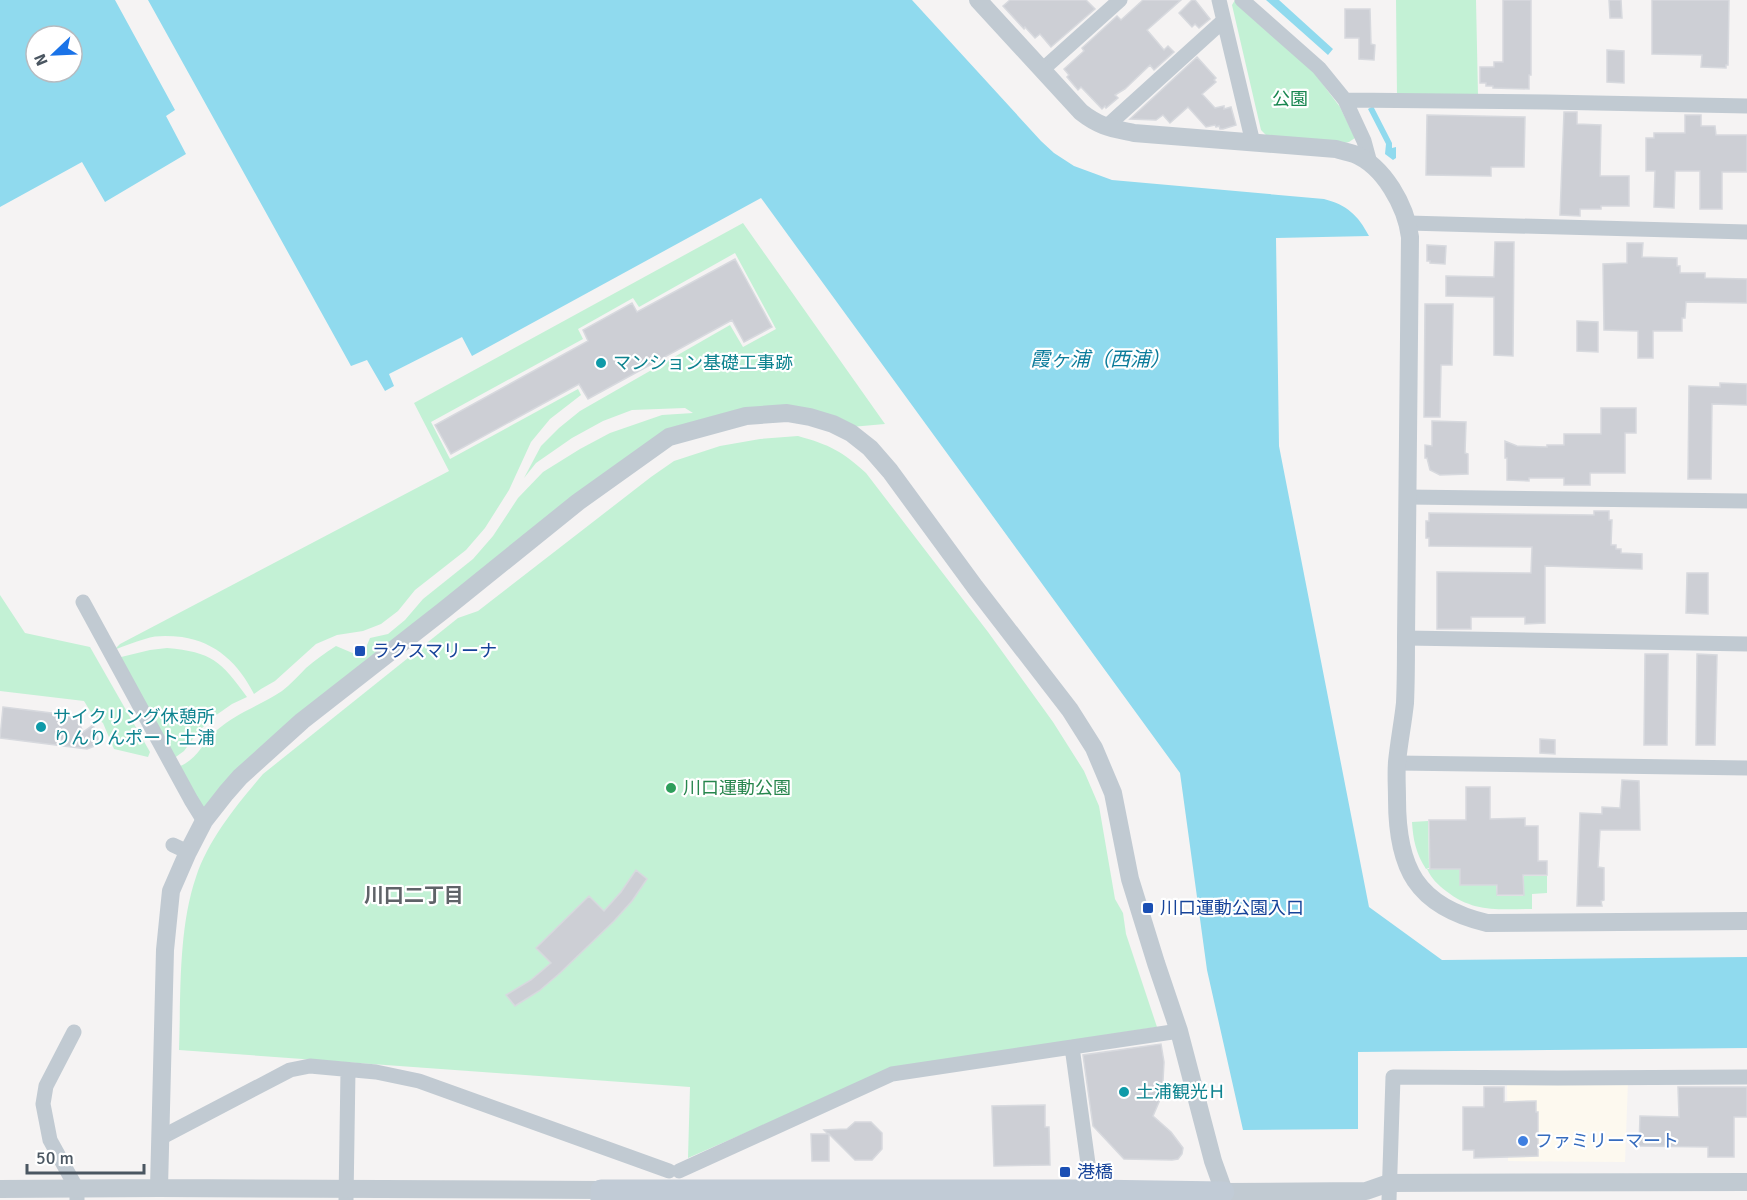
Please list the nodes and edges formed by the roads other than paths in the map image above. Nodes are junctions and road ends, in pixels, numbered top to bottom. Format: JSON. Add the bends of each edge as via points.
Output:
{"nodes":[{"id":1,"x":1120,"y":0,"type":"edge"},
{"id":2,"x":1219,"y":0,"type":"edge"},
{"id":3,"x":1242,"y":0,"type":"edge"},
{"id":4,"x":986,"y":3,"type":"edge"},
{"id":5,"x":1223,"y":21,"type":"junction"},
{"id":6,"x":1042,"y":70,"type":"junction"},
{"id":7,"x":1345,"y":100,"type":"junction"},
{"id":8,"x":1747,"y":106,"type":"edge"},
{"id":9,"x":1106,"y":127,"type":"junction"},
{"id":10,"x":1253,"y":143,"type":"junction"},
{"id":11,"x":1370,"y":163,"type":"junction"},
{"id":12,"x":1408,"y":223,"type":"junction"},
{"id":13,"x":1747,"y":232,"type":"edge"},
{"id":14,"x":1407,"y":497,"type":"junction"},
{"id":15,"x":1747,"y":501,"type":"edge"},
{"id":16,"x":83,"y":602,"type":"dead end"},
{"id":17,"x":1406,"y":638,"type":"junction"},
{"id":18,"x":1747,"y":644,"type":"edge"},
{"id":19,"x":1397,"y":764,"type":"junction"},
{"id":20,"x":1747,"y":768,"type":"edge"},
{"id":21,"x":204,"y":821,"type":"junction"},
{"id":22,"x":1747,"y":921,"type":"edge"},
{"id":23,"x":1179,"y":1031,"type":"junction"},
{"id":24,"x":74,"y":1032,"type":"dead end"},
{"id":25,"x":1072,"y":1047,"type":"junction"},
{"id":26,"x":348,"y":1070,"type":"junction"},
{"id":27,"x":1747,"y":1077,"type":"edge"},
{"id":28,"x":162,"y":1137,"type":"junction"},
{"id":29,"x":1747,"y":1182,"type":"edge"},
{"id":30,"x":159,"y":1188,"type":"junction"},
{"id":31,"x":0,"y":1189,"type":"edge"},
{"id":32,"x":77,"y":1194,"type":"edge"},
{"id":33,"x":1388,"y":1194,"type":"edge"},
{"id":34,"x":346,"y":1195,"type":"edge"},
{"id":35,"x":601,"y":1195,"type":"edge"},
{"id":36,"x":984,"y":1195,"type":"edge"},
{"id":37,"x":1092,"y":1195,"type":"edge"},
{"id":38,"x":1225,"y":1196,"type":"edge"}],
"edges":[{"from":1,"to":6,"type":"street"},
{"from":2,"to":5,"type":"street"},
{"from":3,"to":7,"type":"street","via":[[1319,68]]},
{"from":4,"to":6,"type":"street"},
{"from":5,"to":9,"type":"street"},
{"from":5,"to":10,"type":"street"},
{"from":6,"to":9,"type":"street","via":[[1081,112]]},
{"from":7,"to":8,"type":"street"},
{"from":7,"to":11,"type":"street"},
{"from":9,"to":10,"type":"street"},
{"from":10,"to":11,"type":"street","via":[[1336,149]]},
{"from":11,"to":12,"type":"street","via":[[1392,188]]},
{"from":12,"to":13,"type":"street"},
{"from":12,"to":14,"type":"street"},
{"from":14,"to":15,"type":"street"},
{"from":14,"to":17,"type":"street"},
{"from":16,"to":21,"type":"street"},
{"from":17,"to":18,"type":"street"},
{"from":17,"to":19,"type":"street","via":[[1405,703]]},
{"from":19,"to":20,"type":"street"},
{"from":19,"to":22,"type":"street","via":[[1399,840],[1404,860],[1418,884],[1449,911],[1487,923]]},
{"from":21,"to":23,"type":"street","via":[[240,777],[302,721],[578,502],[669,437],[746,416],[787,413],[810,417],[851,433],[890,471],[1070,710],[1094,748],[1113,793],[1130,879]]},
{"from":21,"to":28,"type":"street","via":[[180,848],[171,891],[165,950]]},
{"from":23,"to":25,"type":"street"},
{"from":23,"to":38,"type":"street"},
{"from":24,"to":32,"type":"street","via":[[46,1086],[43,1104],[50,1140]]},
{"from":25,"to":26,"type":"street","via":[[892,1074],[674,1171],[419,1081]]},
{"from":25,"to":37,"type":"street"},
{"from":26,"to":28,"type":"street","via":[[310,1066],[290,1070]]},
{"from":26,"to":34,"type":"street"},
{"from":27,"to":33,"type":"street","via":[[1393,1077]]},
{"from":28,"to":30,"type":"street"},
{"from":29,"to":33,"type":"street"},
{"from":30,"to":32,"type":"street"},
{"from":30,"to":34,"type":"street"},
{"from":31,"to":32,"type":"street"},
{"from":33,"to":38,"type":"street","via":[[1251,1192]]},
{"from":34,"to":35,"type":"street"},
{"from":35,"to":36,"type":"main road"},
{"from":36,"to":37,"type":"main road"},
{"from":37,"to":38,"type":"main road"}]}
